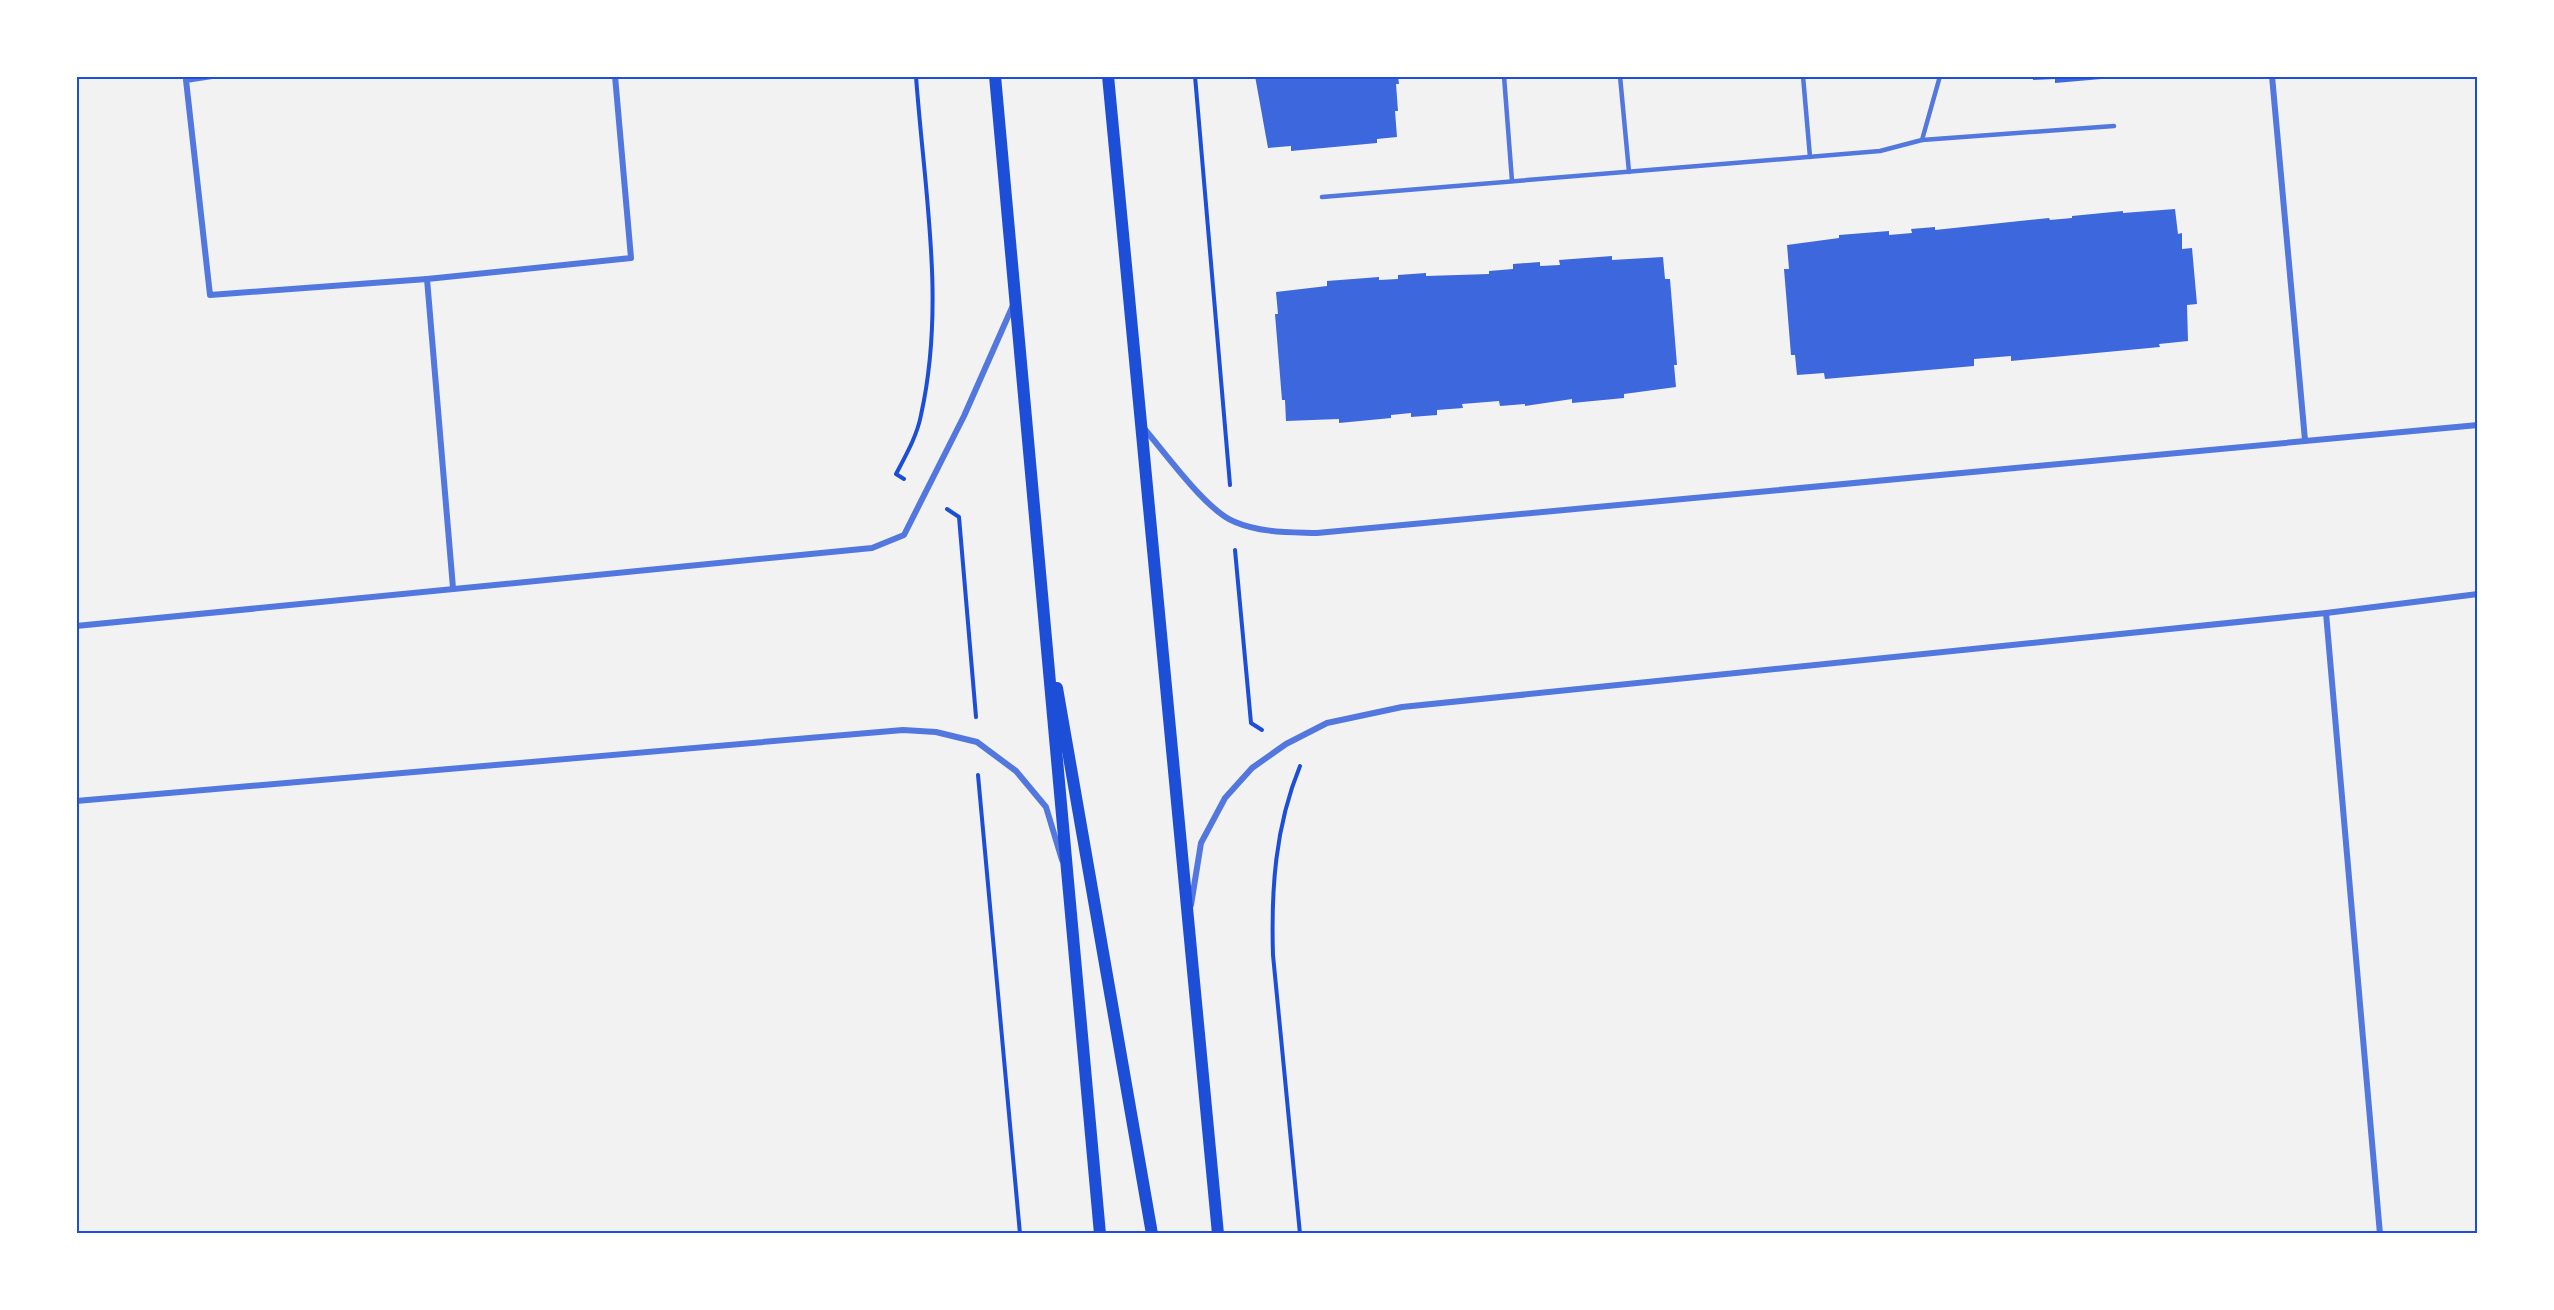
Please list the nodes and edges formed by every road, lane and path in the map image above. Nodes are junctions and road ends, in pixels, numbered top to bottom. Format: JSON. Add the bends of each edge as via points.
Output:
{"nodes":[{"id":1,"x":212,"y":76,"type":"edge"},
{"id":2,"x":615,"y":76,"type":"edge"},
{"id":3,"x":916,"y":76,"type":"edge"},
{"id":4,"x":995,"y":76,"type":"edge"},
{"id":5,"x":1108,"y":76,"type":"edge"},
{"id":6,"x":1195,"y":76,"type":"edge"},
{"id":7,"x":1504,"y":76,"type":"edge"},
{"id":8,"x":1620,"y":76,"type":"edge"},
{"id":9,"x":1803,"y":76,"type":"edge"},
{"id":10,"x":1940,"y":76,"type":"edge"},
{"id":11,"x":2272,"y":76,"type":"edge"},
{"id":12,"x":2114,"y":126,"type":"dead end"},
{"id":13,"x":1922,"y":140,"type":"junction"},
{"id":14,"x":1810,"y":157,"type":"junction"},
{"id":15,"x":1629,"y":172,"type":"junction"},
{"id":16,"x":1512,"y":181,"type":"junction"},
{"id":17,"x":1322,"y":197,"type":"dead end"},
{"id":18,"x":427,"y":279,"type":"junction"},
{"id":19,"x":1015,"y":299,"type":"junction"},
{"id":20,"x":1140,"y":423,"type":"junction"},
{"id":21,"x":2478,"y":425,"type":"edge"},
{"id":22,"x":2305,"y":440,"type":"junction"},
{"id":23,"x":926,"y":495,"type":"junction"},
{"id":24,"x":1233,"y":522,"type":"junction"},
{"id":25,"x":453,"y":588,"type":"junction"},
{"id":26,"x":2478,"y":594,"type":"edge"},
{"id":27,"x":1041,"y":601,"type":"junction"},
{"id":28,"x":2326,"y":613,"type":"junction"},
{"id":29,"x":76,"y":626,"type":"edge"},
{"id":30,"x":977,"y":742,"type":"junction"},
{"id":31,"x":1286,"y":744,"type":"junction"},
{"id":32,"x":76,"y":801,"type":"edge"},
{"id":33,"x":1067,"y":879,"type":"junction"},
{"id":34,"x":1188,"y":928,"type":"junction"},
{"id":35,"x":1020,"y":1233,"type":"edge"},
{"id":36,"x":1100,"y":1233,"type":"edge"},
{"id":37,"x":1152,"y":1233,"type":"edge"},
{"id":38,"x":1218,"y":1233,"type":"edge"},
{"id":39,"x":1300,"y":1233,"type":"edge"},
{"id":40,"x":2380,"y":1233,"type":"edge"}],
"edges":[{"from":1,"to":18,"type":"street","via":[[186,80],[210,295]]},
{"from":2,"to":18,"type":"street","via":[[631,258]]},
{"from":3,"to":23,"type":"path","via":[[934,275],[932,325],[921,416],[896,474]]},
{"from":4,"to":19,"type":"main road"},
{"from":5,"to":20,"type":"main road"},
{"from":6,"to":24,"type":"path"},
{"from":7,"to":16,"type":"lane"},
{"from":8,"to":15,"type":"lane"},
{"from":9,"to":14,"type":"lane"},
{"from":10,"to":13,"type":"lane"},
{"from":11,"to":22,"type":"street"},
{"from":12,"to":13,"type":"lane"},
{"from":13,"to":14,"type":"lane","via":[[1880,152]]},
{"from":14,"to":15,"type":"lane"},
{"from":15,"to":16,"type":"lane"},
{"from":16,"to":17,"type":"lane"},
{"from":18,"to":25,"type":"street"},
{"from":19,"to":23,"type":"street"},
{"from":19,"to":27,"type":"main road"},
{"from":20,"to":24,"type":"street","via":[[1208,503]]},
{"from":20,"to":34,"type":"main road"},
{"from":21,"to":22,"type":"street"},
{"from":22,"to":24,"type":"street","via":[[1317,532],[1282,532]]},
{"from":23,"to":25,"type":"street","via":[[904,535],[872,548]]},
{"from":23,"to":30,"type":"path","via":[[959,518]]},
{"from":24,"to":31,"type":"path","via":[[1251,723]]},
{"from":25,"to":29,"type":"street"},
{"from":26,"to":28,"type":"street"},
{"from":27,"to":33,"type":"main road"},
{"from":27,"to":37,"type":"main road"},
{"from":28,"to":31,"type":"street","via":[[1401,707],[1327,723]]},
{"from":28,"to":40,"type":"street"},
{"from":30,"to":32,"type":"street","via":[[936,732],[903,730]]},
{"from":30,"to":33,"type":"street","via":[[1016,771],[1046,807]]},
{"from":30,"to":35,"type":"path","via":[[978,789]]},
{"from":31,"to":34,"type":"street","via":[[1252,768],[1225,798],[1201,843]]},
{"from":31,"to":39,"type":"path","via":[[1305,756],[1280,828],[1273,955]]},
{"from":33,"to":36,"type":"main road"},
{"from":34,"to":38,"type":"main road"}]}
